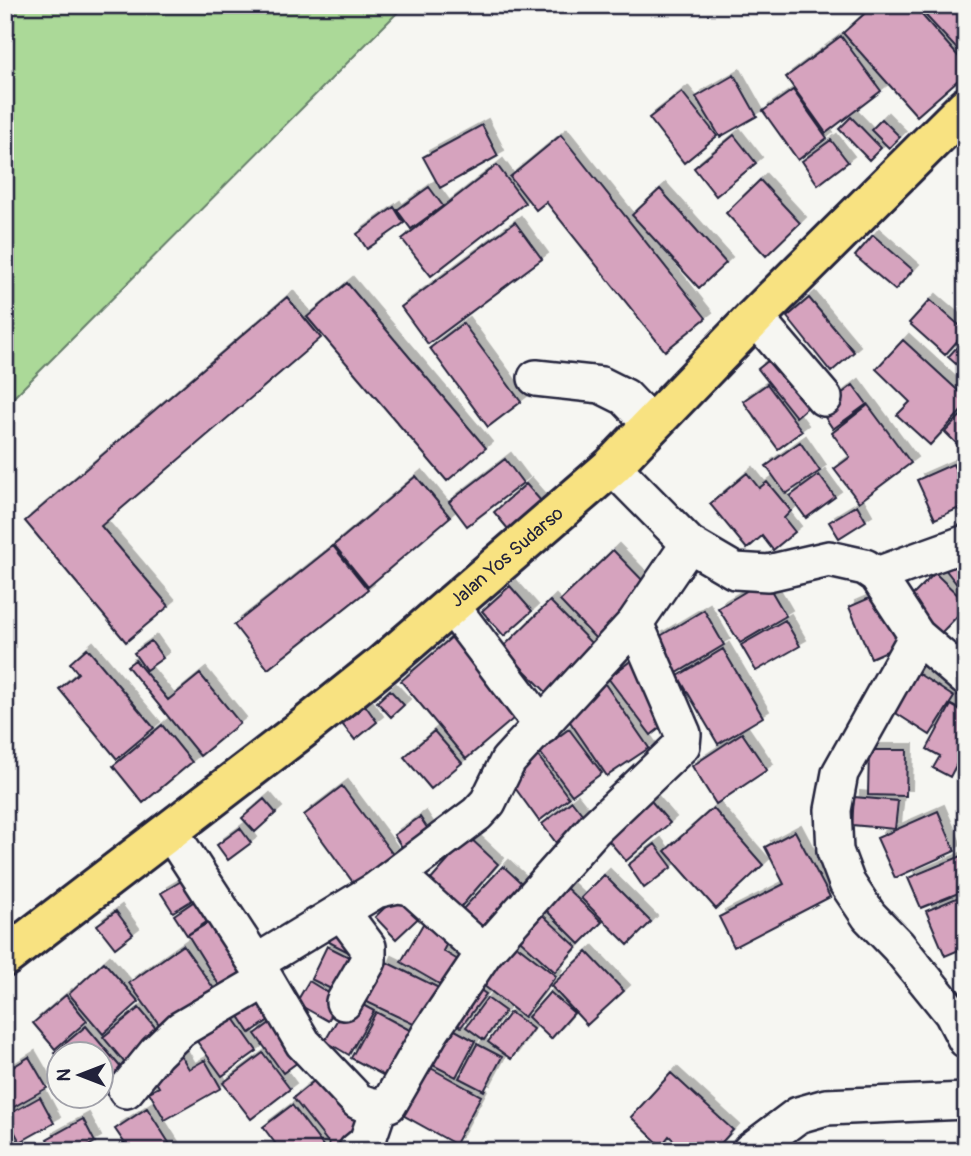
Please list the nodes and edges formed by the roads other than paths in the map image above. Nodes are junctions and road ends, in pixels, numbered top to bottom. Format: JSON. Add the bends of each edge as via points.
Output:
{"nodes":[{"id":1,"x":966,"y":107,"type":"edge"},
{"id":2,"x":755,"y":317,"type":"junction"},
{"id":3,"x":536,"y":378,"type":"dead end"},
{"id":4,"x":824,"y":398,"type":"dead end"},
{"id":5,"x":651,"y":425,"type":"junction"},
{"id":6,"x":612,"y":466,"type":"junction"},
{"id":7,"x":966,"y":543,"type":"edge"},
{"id":8,"x":689,"y":544,"type":"junction"},
{"id":9,"x":877,"y":575,"type":"junction"},
{"id":10,"x":452,"y":607,"type":"junction"},
{"id":11,"x":635,"y":623,"type":"junction"},
{"id":12,"x":917,"y":636,"type":"junction"},
{"id":13,"x":966,"y":678,"type":"edge"},
{"id":14,"x":542,"y":726,"type":"junction"},
{"id":15,"x":170,"y":831,"type":"junction"},
{"id":16,"x":376,"y":890,"type":"junction"},
{"id":17,"x":341,"y":911,"type":"junction"},
{"id":18,"x":484,"y":953,"type":"junction"},
{"id":19,"x":5,"y":957,"type":"edge"},
{"id":20,"x":260,"y":971,"type":"junction"},
{"id":21,"x":344,"y":1002,"type":"dead end"},
{"id":22,"x":966,"y":1040,"type":"edge"},
{"id":23,"x":125,"y":1090,"type":"dead end"},
{"id":24,"x":966,"y":1101,"type":"edge"},
{"id":25,"x":379,"y":1107,"type":"junction"},
{"id":26,"x":356,"y":1151,"type":"edge"},
{"id":27,"x":750,"y":1151,"type":"edge"}],
"edges":[{"from":1,"to":2,"type":"highway","name":"Jalan Yos Sudarso"},
{"from":2,"to":4,"type":"street"},
{"from":2,"to":5,"type":"highway","name":"Jalan Yos Sudarso"},
{"from":3,"to":5,"type":"street","via":[[601,385],[625,397]]},
{"from":5,"to":6,"type":"highway","name":"Jalan Yos Sudarso"},
{"from":6,"to":8,"type":"street"},
{"from":6,"to":10,"type":"highway","name":"Jalan Yos Sudarso"},
{"from":7,"to":9,"type":"street"},
{"from":8,"to":9,"type":"street","via":[[735,571],[768,573],[829,559]]},
{"from":8,"to":11,"type":"street"},
{"from":9,"to":12,"type":"street"},
{"from":10,"to":14,"type":"street"},
{"from":10,"to":15,"type":"highway","name":"Jalan Yos Sudarso"},
{"from":11,"to":14,"type":"street"},
{"from":11,"to":18,"type":"street","via":[[683,734],[682,746],[595,828]]},
{"from":12,"to":13,"type":"street"},
{"from":12,"to":22,"type":"street","via":[[840,773],[833,810],[835,851],[847,883],[869,916],[952,1013]]},
{"from":14,"to":16,"type":"street","via":[[508,761],[477,814]]},
{"from":15,"to":19,"type":"highway","name":"Jalan Yos Sudarso"},
{"from":15,"to":20,"type":"street"},
{"from":16,"to":17,"type":"street"},
{"from":16,"to":18,"type":"street","via":[[411,887]]},
{"from":17,"to":20,"type":"street"},
{"from":17,"to":21,"type":"street","via":[[369,953]]},
{"from":18,"to":25,"type":"street","via":[[396,1094],[389,1104]]},
{"from":20,"to":23,"type":"street","via":[[181,1029]]},
{"from":20,"to":25,"type":"street","via":[[303,1043],[358,1101]]},
{"from":24,"to":27,"type":"street","via":[[826,1107],[798,1115]]},
{"from":25,"to":26,"type":"street","via":[[367,1142]]}]}
